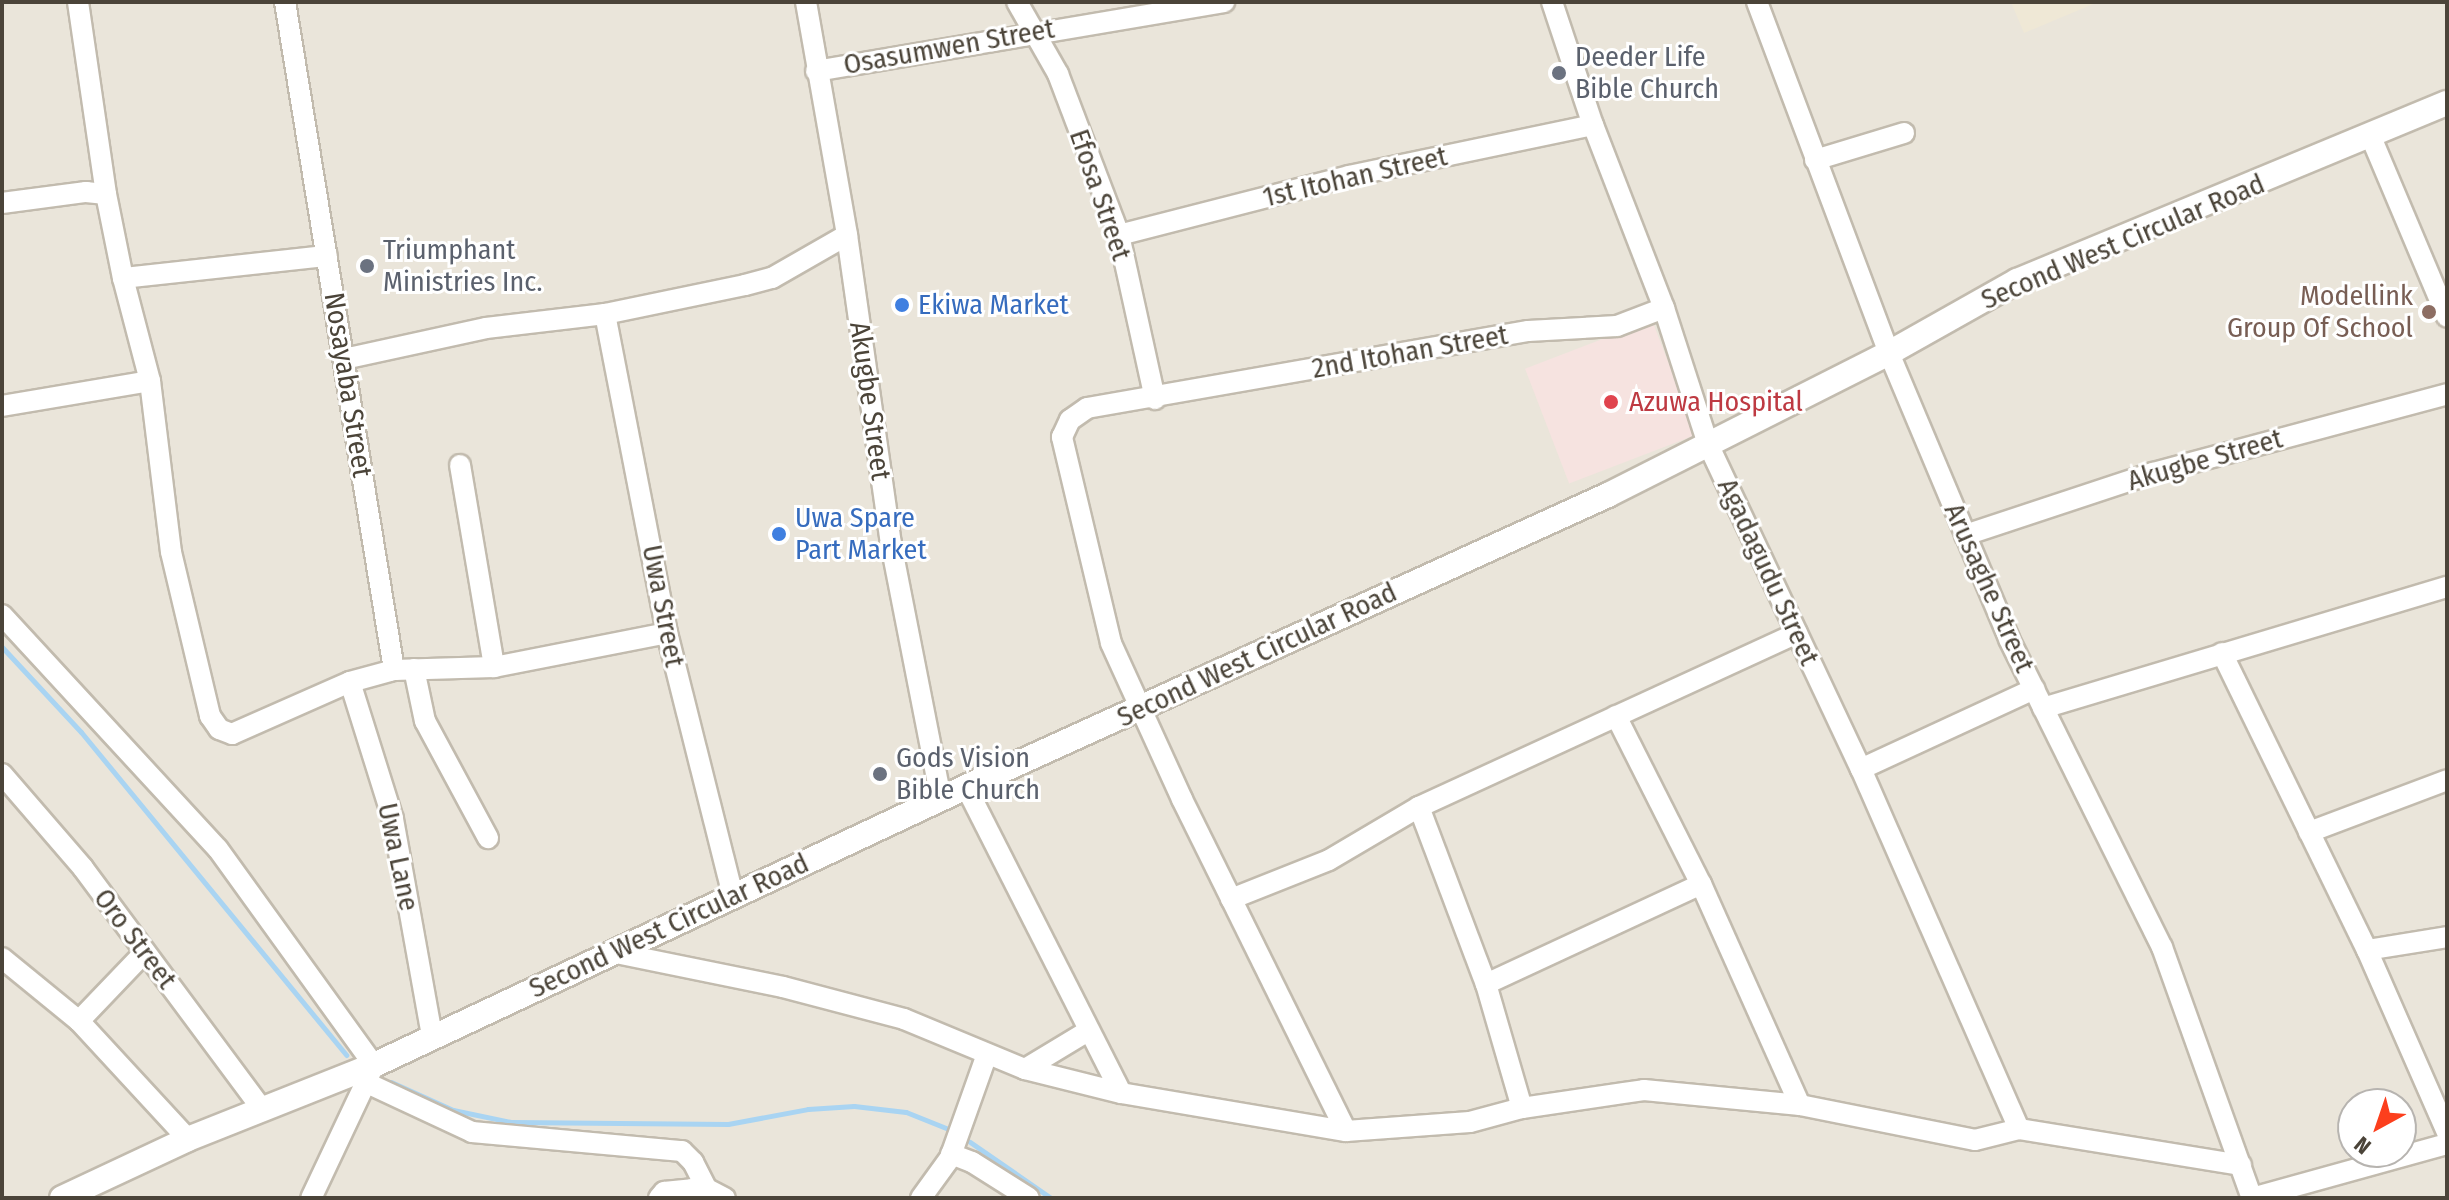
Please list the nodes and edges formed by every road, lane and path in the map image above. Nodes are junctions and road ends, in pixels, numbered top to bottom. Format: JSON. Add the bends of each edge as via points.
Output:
{"nodes":[{"id":1,"x":78,"y":2,"type":"edge"},
{"id":2,"x":285,"y":2,"type":"edge"},
{"id":3,"x":806,"y":2,"type":"edge"},
{"id":4,"x":1017,"y":2,"type":"edge"},
{"id":5,"x":1224,"y":2,"type":"edge"},
{"id":6,"x":1552,"y":2,"type":"edge"},
{"id":7,"x":1757,"y":2,"type":"edge"},
{"id":8,"x":1195,"y":5,"type":"edge"},
{"id":9,"x":1037,"y":31,"type":"junction"},
{"id":10,"x":816,"y":71,"type":"junction"},
{"id":11,"x":2447,"y":103,"type":"edge"},
{"id":12,"x":1593,"y":125,"type":"junction"},
{"id":13,"x":1904,"y":133,"type":"dead end"},
{"id":14,"x":2371,"y":137,"type":"junction"},
{"id":15,"x":1815,"y":160,"type":"junction"},
{"id":16,"x":106,"y":194,"type":"junction"},
{"id":17,"x":2,"y":203,"type":"edge"},
{"id":18,"x":847,"y":235,"type":"junction"},
{"id":19,"x":1119,"y":235,"type":"junction"},
{"id":20,"x":327,"y":256,"type":"junction"},
{"id":21,"x":123,"y":278,"type":"junction"},
{"id":22,"x":1664,"y":308,"type":"junction"},
{"id":23,"x":605,"y":314,"type":"junction"},
{"id":24,"x":2447,"y":317,"type":"edge"},
{"id":25,"x":1889,"y":353,"type":"junction"},
{"id":26,"x":344,"y":359,"type":"junction"},
{"id":27,"x":150,"y":381,"type":"junction"},
{"id":28,"x":2447,"y":394,"type":"edge"},
{"id":29,"x":1155,"y":399,"type":"junction"},
{"id":30,"x":2,"y":406,"type":"edge"},
{"id":31,"x":1708,"y":444,"type":"junction"},
{"id":32,"x":460,"y":465,"type":"dead end"},
{"id":33,"x":1965,"y":535,"type":"junction"},
{"id":34,"x":2447,"y":587,"type":"edge"},
{"id":35,"x":2,"y":615,"type":"edge"},
{"id":36,"x":667,"y":633,"type":"junction"},
{"id":37,"x":1797,"y":633,"type":"junction"},
{"id":38,"x":2222,"y":653,"type":"junction"},
{"id":39,"x":494,"y":667,"type":"junction"},
{"id":40,"x":404,"y":670,"type":"junction"},
{"id":41,"x":350,"y":682,"type":"junction"},
{"id":42,"x":2038,"y":699,"type":"junction"},
{"id":43,"x":1140,"y":711,"type":"junction"},
{"id":44,"x":1616,"y":716,"type":"junction"},
{"id":45,"x":1861,"y":769,"type":"junction"},
{"id":46,"x":2,"y":774,"type":"edge"},
{"id":47,"x":2447,"y":780,"type":"edge"},
{"id":48,"x":966,"y":787,"type":"junction"},
{"id":49,"x":941,"y":798,"type":"junction"},
{"id":50,"x":1419,"y":807,"type":"junction"},
{"id":51,"x":2309,"y":832,"type":"junction"},
{"id":52,"x":488,"y":838,"type":"dead end"},
{"id":53,"x":1701,"y":884,"type":"junction"},
{"id":54,"x":733,"y":896,"type":"junction"},
{"id":55,"x":1231,"y":899,"type":"junction"},
{"id":56,"x":2447,"y":937,"type":"edge"},
{"id":57,"x":2367,"y":950,"type":"junction"},
{"id":58,"x":145,"y":952,"type":"junction"},
{"id":59,"x":616,"y":953,"type":"junction"},
{"id":60,"x":2,"y":958,"type":"edge"},
{"id":61,"x":1486,"y":984,"type":"junction"},
{"id":62,"x":79,"y":1021,"type":"junction"},
{"id":63,"x":1088,"y":1031,"type":"junction"},
{"id":64,"x":432,"y":1036,"type":"junction"},
{"id":65,"x":987,"y":1054,"type":"junction"},
{"id":66,"x":1025,"y":1069,"type":"junction"},
{"id":67,"x":371,"y":1074,"type":"junction"},
{"id":68,"x":1121,"y":1093,"type":"junction"},
{"id":69,"x":1800,"y":1105,"type":"junction"},
{"id":70,"x":1522,"y":1108,"type":"junction"},
{"id":71,"x":262,"y":1109,"type":"junction"},
{"id":72,"x":2019,"y":1129,"type":"junction"},
{"id":73,"x":1346,"y":1131,"type":"junction"},
{"id":74,"x":2447,"y":1132,"type":"edge"},
{"id":75,"x":188,"y":1139,"type":"junction"},
{"id":76,"x":2447,"y":1144,"type":"edge"},
{"id":77,"x":951,"y":1154,"type":"junction"},
{"id":78,"x":2241,"y":1165,"type":"junction"},
{"id":79,"x":716,"y":1194,"type":"edge"},
{"id":80,"x":62,"y":1198,"type":"edge"},
{"id":81,"x":311,"y":1198,"type":"edge"},
{"id":82,"x":659,"y":1198,"type":"edge"},
{"id":83,"x":921,"y":1198,"type":"edge"},
{"id":84,"x":1029,"y":1198,"type":"edge"},
{"id":85,"x":2252,"y":1198,"type":"edge"}],
"edges":[{"from":1,"to":16,"type":"street"},
{"from":2,"to":20,"type":"street","name":"Nosayaba Street"},
{"from":3,"to":10,"type":"street","name":"Akugbe Street"},
{"from":4,"to":9,"type":"street","name":"Efosa Street"},
{"from":5,"to":8,"type":"street","name":"Osasumwen Street"},
{"from":6,"to":12,"type":"street","name":"Agadagudu Street"},
{"from":7,"to":15,"type":"street","name":"Arusaghe Street"},
{"from":8,"to":9,"type":"street","name":"Osasumwen Street"},
{"from":9,"to":10,"type":"street","name":"Osasumwen Street"},
{"from":9,"to":19,"type":"street","name":"Efosa Street"},
{"from":10,"to":18,"type":"street","name":"Akugbe Street"},
{"from":11,"to":14,"type":"street","name":"Second West Circular Road"},
{"from":12,"to":19,"type":"street","name":"1st Itohan Street","via":[[1349,176]]},
{"from":12,"to":22,"type":"street","name":"Agadagudu Street"},
{"from":13,"to":15,"type":"street"},
{"from":14,"to":24,"type":"street"},
{"from":14,"to":25,"type":"street","name":"Second West Circular Road","via":[[2017,281]]},
{"from":15,"to":25,"type":"street","name":"Arusaghe Street"},
{"from":16,"to":17,"type":"street"},
{"from":16,"to":21,"type":"street"},
{"from":18,"to":23,"type":"street","via":[[772,278]]},
{"from":18,"to":49,"type":"street","name":"Akugbe Street","via":[[891,544]]},
{"from":19,"to":29,"type":"street","name":"Efosa Street"},
{"from":20,"to":21,"type":"street"},
{"from":20,"to":26,"type":"street","name":"Nosayaba Street"},
{"from":21,"to":27,"type":"street"},
{"from":22,"to":29,"type":"street","name":"2nd Itohan Street","via":[[1617,326],[1528,331]]},
{"from":22,"to":31,"type":"street","name":"Agadagudu Street"},
{"from":23,"to":26,"type":"street","via":[[486,328]]},
{"from":23,"to":36,"type":"street","name":"Uwa Street"},
{"from":25,"to":31,"type":"street","name":"Second West Circular Road"},
{"from":25,"to":33,"type":"street","name":"Arusaghe Street"},
{"from":26,"to":40,"type":"street","name":"Nosayaba Street"},
{"from":27,"to":30,"type":"street"},
{"from":27,"to":41,"type":"street","via":[[171,552],[210,716],[219,729],[232,734]]},
{"from":28,"to":33,"type":"street","name":"Akugbe Street","via":[[2153,473]]},
{"from":29,"to":43,"type":"street","name":"2nd Itohan Street","via":[[1087,408],[1070,420],[1062,437],[1111,643]]},
{"from":31,"to":37,"type":"street","name":"Agadagudu Street"},
{"from":31,"to":43,"type":"street","name":"Second West Circular Road"},
{"from":32,"to":39,"type":"street"},
{"from":33,"to":42,"type":"street","name":"Arusaghe Street"},
{"from":34,"to":38,"type":"street"},
{"from":35,"to":67,"type":"street","via":[[218,849]]},
{"from":36,"to":39,"type":"street"},
{"from":36,"to":54,"type":"street","name":"Uwa Street"},
{"from":37,"to":44,"type":"street"},
{"from":37,"to":45,"type":"street","name":"Agadagudu Street"},
{"from":38,"to":42,"type":"street"},
{"from":38,"to":51,"type":"street"},
{"from":39,"to":40,"type":"street"},
{"from":40,"to":41,"type":"street"},
{"from":40,"to":52,"type":"street","name":"Nosayaba Street","via":[[436,747]]},
{"from":41,"to":64,"type":"street","name":"Uwa Lane","via":[[393,819]]},
{"from":42,"to":45,"type":"street"},
{"from":42,"to":78,"type":"street","name":"Arusaghe Street","via":[[2162,947]]},
{"from":43,"to":48,"type":"street","name":"Second West Circular Road"},
{"from":43,"to":55,"type":"street"},
{"from":44,"to":50,"type":"street"},
{"from":44,"to":53,"type":"street"},
{"from":45,"to":72,"type":"street","name":"Agadagudu Street"},
{"from":46,"to":58,"type":"street","name":"Oro Street","via":[[83,868]]},
{"from":47,"to":51,"type":"street"},
{"from":48,"to":49,"type":"street","name":"Second West Circular Road"},
{"from":48,"to":63,"type":"street"},
{"from":49,"to":54,"type":"street","name":"Second West Circular Road"},
{"from":50,"to":55,"type":"street","via":[[1329,860]]},
{"from":50,"to":61,"type":"street"},
{"from":51,"to":57,"type":"street"},
{"from":53,"to":61,"type":"street"},
{"from":53,"to":69,"type":"street"},
{"from":54,"to":59,"type":"street","name":"Second West Circular Road"},
{"from":55,"to":73,"type":"street"},
{"from":56,"to":57,"type":"street"},
{"from":57,"to":74,"type":"street"},
{"from":58,"to":62,"type":"street"},
{"from":58,"to":71,"type":"street","name":"Oro Street"},
{"from":59,"to":64,"type":"street","name":"Second West Circular Road"},
{"from":59,"to":65,"type":"street","via":[[783,987],[904,1019]]},
{"from":60,"to":62,"type":"street"},
{"from":61,"to":70,"type":"street"},
{"from":62,"to":75,"type":"street"},
{"from":63,"to":66,"type":"street"},
{"from":63,"to":68,"type":"street"},
{"from":64,"to":67,"type":"street","name":"Second West Circular Road"},
{"from":65,"to":66,"type":"street"},
{"from":65,"to":77,"type":"street"},
{"from":66,"to":68,"type":"street"},
{"from":67,"to":71,"type":"street","name":"Second West Circular Road"},
{"from":67,"to":79,"type":"street","via":[[472,1132],[682,1151]]},
{"from":67,"to":81,"type":"street"},
{"from":68,"to":73,"type":"street"},
{"from":69,"to":70,"type":"street","via":[[1644,1090]]},
{"from":69,"to":72,"type":"street","via":[[1975,1140]]},
{"from":70,"to":73,"type":"street","via":[[1470,1122]]},
{"from":71,"to":75,"type":"street","name":"Second West Circular Road"},
{"from":72,"to":78,"type":"street"},
{"from":75,"to":80,"type":"street","name":"Second West Circular Road"},
{"from":76,"to":85,"type":"street"},
{"from":77,"to":83,"type":"street"},
{"from":77,"to":84,"type":"street"},
{"from":78,"to":85,"type":"street","name":"Arusaghe Street"},
{"from":79,"to":82,"type":"street","via":[[664,1192]]}]}
